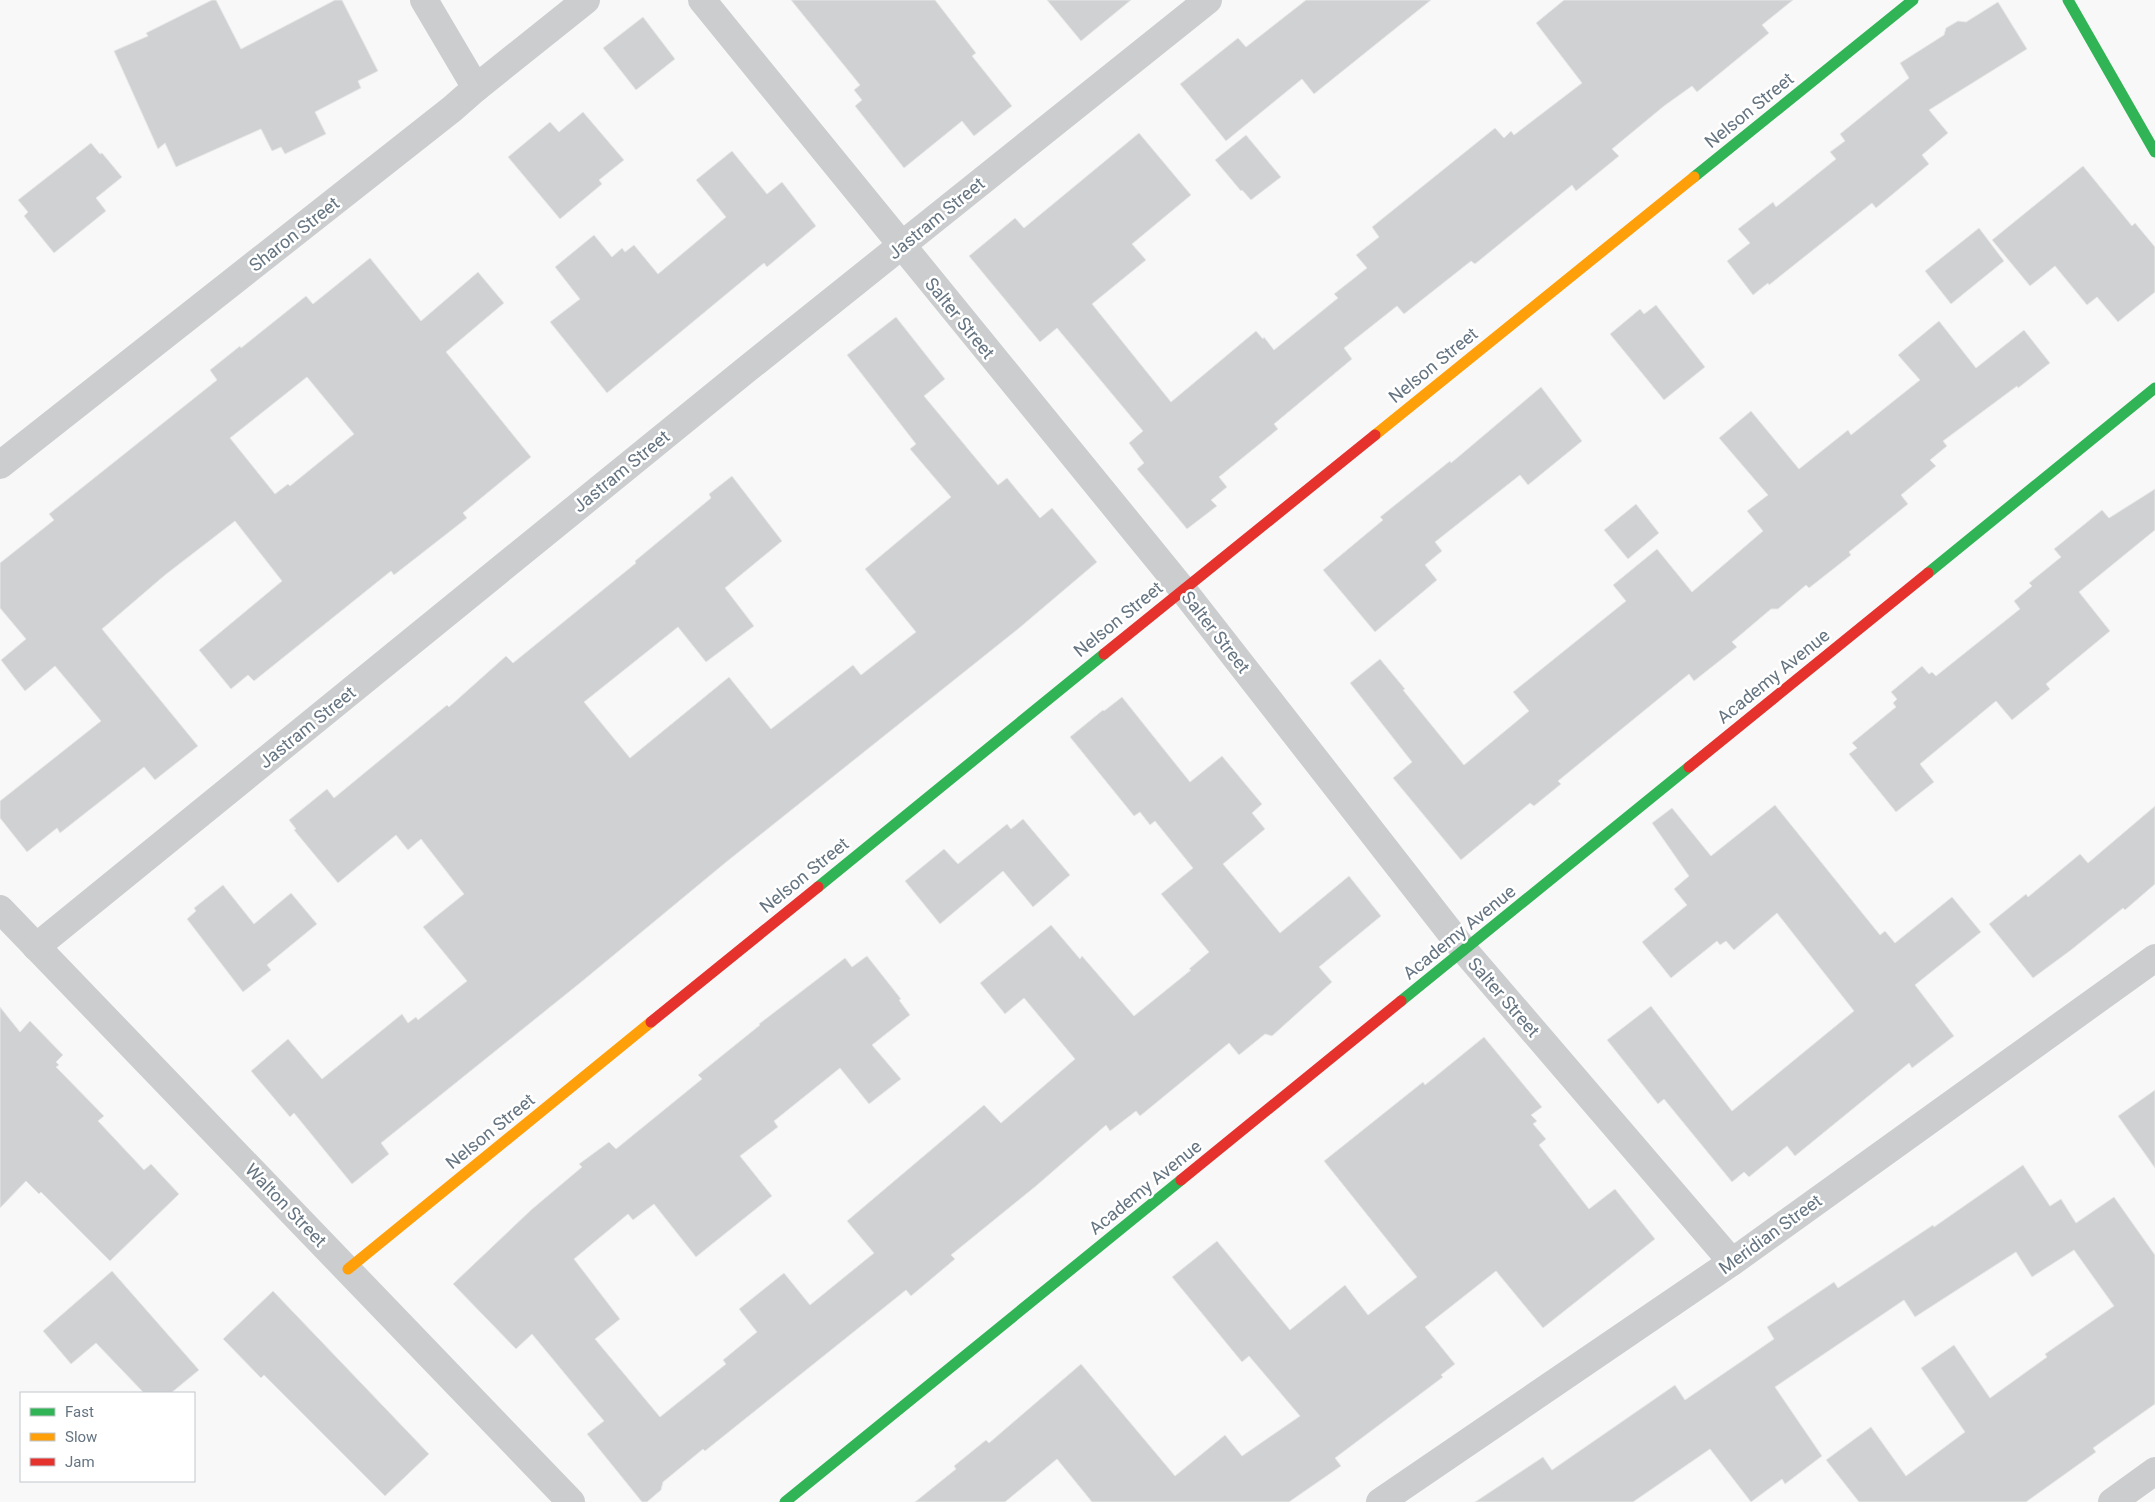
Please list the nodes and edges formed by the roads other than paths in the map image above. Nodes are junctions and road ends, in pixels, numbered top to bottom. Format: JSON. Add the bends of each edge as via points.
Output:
{"nodes":[{"id":1,"x":424,"y":0,"type":"edge"},
{"id":2,"x":586,"y":0,"type":"edge"},
{"id":3,"x":702,"y":0,"type":"edge"},
{"id":4,"x":1208,"y":0,"type":"edge"},
{"id":5,"x":1913,"y":0,"type":"edge"},
{"id":6,"x":2068,"y":0,"type":"edge"},
{"id":7,"x":476,"y":88,"type":"junction"},
{"id":8,"x":2155,"y":152,"type":"edge"},
{"id":9,"x":901,"y":246,"type":"junction"},
{"id":10,"x":2155,"y":388,"type":"edge"},
{"id":11,"x":0,"y":465,"type":"edge"},
{"id":12,"x":1183,"y":590,"type":"junction"},
{"id":13,"x":0,"y":909,"type":"edge"},
{"id":14,"x":36,"y":947,"type":"junction"},
{"id":15,"x":1464,"y":950,"type":"junction"},
{"id":16,"x":2155,"y":958,"type":"edge"},
{"id":17,"x":1732,"y":1262,"type":"junction"},
{"id":18,"x":348,"y":1269,"type":"junction"},
{"id":19,"x":2155,"y":1471,"type":"edge"},
{"id":20,"x":571,"y":1502,"type":"edge"},
{"id":21,"x":785,"y":1502,"type":"edge"},
{"id":22,"x":1380,"y":1502,"type":"edge"},
{"id":23,"x":2112,"y":1502,"type":"edge"}],
"edges":[{"from":1,"to":7,"type":"street"},
{"from":2,"to":7,"type":"street","name":"Sharon Street"},
{"from":3,"to":9,"type":"street","name":"Salter Street"},
{"from":4,"to":9,"type":"street","name":"Jastram Street"},
{"from":5,"to":12,"type":"street","name":"Nelson Street"},
{"from":6,"to":8,"type":"street"},
{"from":7,"to":11,"type":"street","name":"Sharon Street"},
{"from":9,"to":12,"type":"street","name":"Salter Street"},
{"from":9,"to":14,"type":"street","name":"Jastram Street"},
{"from":10,"to":15,"type":"street","name":"Academy Avenue"},
{"from":12,"to":15,"type":"street","name":"Salter Street"},
{"from":12,"to":18,"type":"street","name":"Nelson Street"},
{"from":13,"to":14,"type":"street","name":"Walton Street"},
{"from":14,"to":18,"type":"street","name":"Walton Street"},
{"from":15,"to":17,"type":"street","name":"Salter Street"},
{"from":15,"to":21,"type":"street","name":"Academy Avenue"},
{"from":16,"to":17,"type":"street","name":"Meridian Street"},
{"from":17,"to":22,"type":"street","name":"Meridian Street"},
{"from":18,"to":20,"type":"street","name":"Walton Street"},
{"from":19,"to":23,"type":"street"}]}
